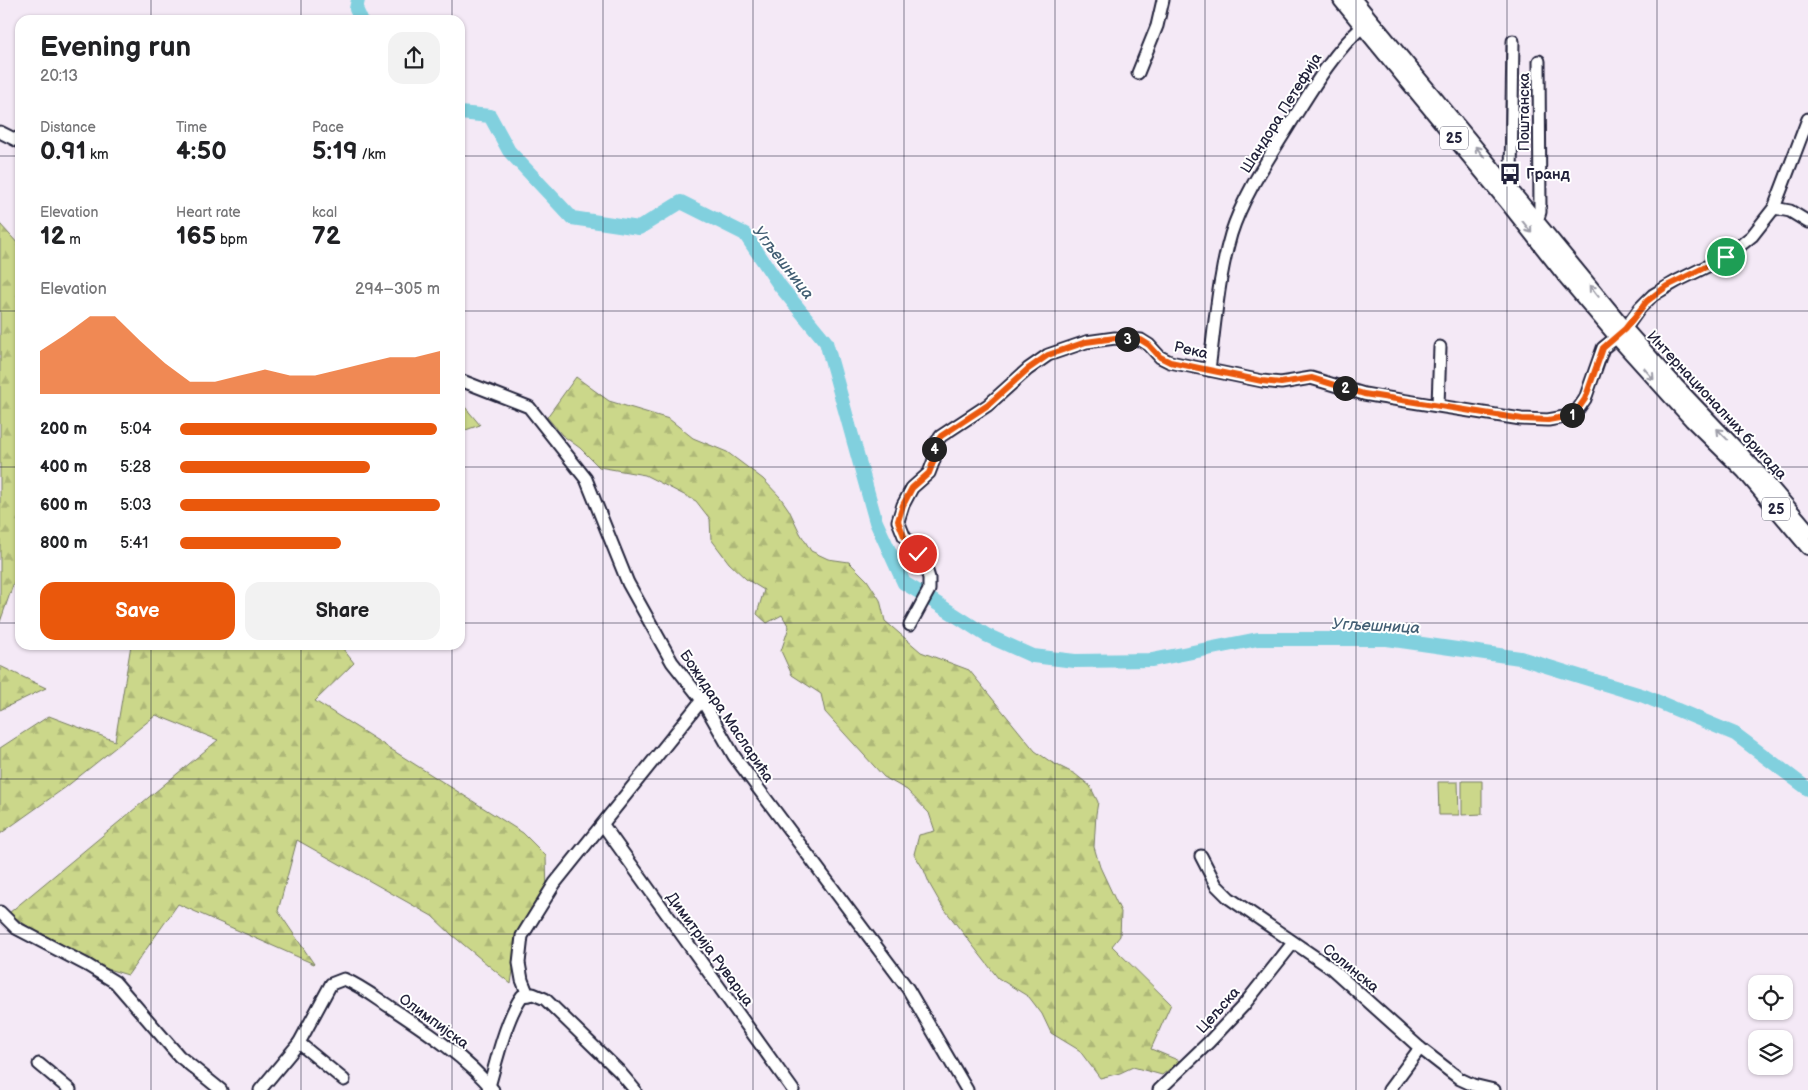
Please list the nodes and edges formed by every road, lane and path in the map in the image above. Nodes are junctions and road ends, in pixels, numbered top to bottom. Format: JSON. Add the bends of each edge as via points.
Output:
{"nodes":[{"id":1,"x":1163,"y":0,"type":"edge"},
{"id":2,"x":1342,"y":0,"type":"edge"},
{"id":3,"x":1354,"y":0,"type":"edge"},
{"id":4,"x":1363,"y":26,"type":"junction"},
{"id":5,"x":1513,"y":41,"type":"dead end"},
{"id":6,"x":1539,"y":61,"type":"dead end"},
{"id":7,"x":1138,"y":74,"type":"dead end"},
{"id":8,"x":1808,"y":119,"type":"edge"},
{"id":9,"x":0,"y":132,"type":"edge"},
{"id":10,"x":15,"y":140,"type":"edge"},
{"id":11,"x":1509,"y":186,"type":"junction"},
{"id":12,"x":1774,"y":208,"type":"junction"},
{"id":13,"x":1538,"y":222,"type":"junction"},
{"id":14,"x":1808,"y":222,"type":"edge"},
{"id":15,"x":1621,"y":333,"type":"junction"},
{"id":16,"x":1440,"y":347,"type":"dead end"},
{"id":17,"x":1210,"y":370,"type":"junction"},
{"id":18,"x":465,"y":382,"type":"edge"},
{"id":19,"x":1438,"y":405,"type":"junction"},
{"id":20,"x":1808,"y":531,"type":"edge"},
{"id":21,"x":1808,"y":547,"type":"edge"},
{"id":22,"x":910,"y":625,"type":"dead end"},
{"id":23,"x":702,"y":700,"type":"junction"},
{"id":24,"x":603,"y":824,"type":"junction"},
{"id":25,"x":1201,"y":856,"type":"dead end"},
{"id":26,"x":0,"y":912,"type":"edge"},
{"id":27,"x":1293,"y":943,"type":"junction"},
{"id":28,"x":525,"y":996,"type":"junction"},
{"id":29,"x":299,"y":1042,"type":"junction"},
{"id":30,"x":1420,"y":1048,"type":"junction"},
{"id":31,"x":39,"y":1064,"type":"dead end"},
{"id":32,"x":344,"y":1080,"type":"dead end"},
{"id":33,"x":1473,"y":1088,"type":"edge"},
{"id":34,"x":490,"y":1089,"type":"edge"},
{"id":35,"x":70,"y":1090,"type":"edge"},
{"id":36,"x":222,"y":1090,"type":"edge"},
{"id":37,"x":260,"y":1090,"type":"edge"},
{"id":38,"x":635,"y":1090,"type":"edge"},
{"id":39,"x":793,"y":1090,"type":"edge"},
{"id":40,"x":967,"y":1090,"type":"edge"},
{"id":41,"x":1159,"y":1090,"type":"edge"},
{"id":42,"x":1389,"y":1090,"type":"edge"},
{"id":43,"x":1494,"y":1090,"type":"edge"}],
"edges":[{"from":1,"to":7,"type":"street","via":[[1157,26]]},
{"from":2,"to":4,"type":"main road","name":"Интернационалних бригада","number":"25"},
{"from":11,"to":3,"type":"main road","name":"Интернационалних бригада","number":"25","one_way":true},
{"from":4,"to":15,"type":"main road","name":"Интернационалних бригада","number":"25","one_way":true},
{"from":4,"to":17,"type":"street","name":"Шандора Петефија","via":[[1347,40],[1320,77],[1261,168],[1244,205],[1224,259]]},
{"from":5,"to":11,"type":"street"},
{"from":6,"to":13,"type":"street","name":"Поштанска"},
{"from":8,"to":12,"type":"street"},
{"from":9,"to":10,"type":"street"},
{"from":11,"to":13,"type":"main road","name":"Интернационалних бригада","number":"25"},
{"from":12,"to":14,"type":"street","via":[[1790,210]]},
{"from":12,"to":15,"type":"street","via":[[1752,236],[1726,257],[1653,295]]},
{"from":15,"to":13,"type":"main road","name":"Интернационалних бригада","number":"25","one_way":true},
{"from":15,"to":19,"type":"street","name":"Река","via":[[1603,348],[1585,399],[1570,416],[1522,419]]},
{"from":20,"to":15,"type":"main road","name":"Интернационалних бригада","number":"25","one_way":true,"via":[[1756,470]]},
{"from":15,"to":21,"type":"main road","name":"Интернационалних бригада","number":"25","one_way":true,"via":[[1692,420],[1744,471]]},
{"from":16,"to":19,"type":"street"},
{"from":17,"to":19,"type":"street","name":"Река","via":[[1281,383],[1312,378],[1364,394]]},
{"from":17,"to":22,"type":"street","name":"Река","via":[[1170,362],[1141,340],[1115,338],[1086,342],[1048,355],[988,405],[941,436],[935,444],[929,473],[912,488],[898,521],[904,536],[926,564],[930,578],[929,590]]},
{"from":18,"to":23,"type":"street","name":"Божидара Масларића","via":[[529,407],[586,480],[628,582],[672,662]]},
{"from":23,"to":24,"type":"street"},
{"from":23,"to":40,"type":"street","name":"Божидара Масларића","via":[[734,756],[908,990]]},
{"from":24,"to":28,"type":"street","via":[[555,883],[522,936],[519,963]]},
{"from":24,"to":39,"type":"street","name":"Димитрија Руварца"},
{"from":25,"to":27,"type":"street","name":"Солинска","via":[[1216,885],[1228,898]]},
{"from":26,"to":36,"type":"street","via":[[16,928],[115,982],[179,1056]]},
{"from":27,"to":30,"type":"street","name":"Солинска","via":[[1339,974]]},
{"from":27,"to":41,"type":"street","name":"Цељска","via":[[1243,1006]]},
{"from":28,"to":34,"type":"street","via":[[517,1004]]},
{"from":28,"to":38,"type":"street","via":[[533,994],[545,999]]},
{"from":29,"to":32,"type":"street"},
{"from":29,"to":34,"type":"street","name":"Олимпијска","via":[[331,984],[344,980],[356,984],[420,1027],[483,1077]]},
{"from":29,"to":37,"type":"street"},
{"from":30,"to":33,"type":"street","name":"Солинска"},
{"from":30,"to":42,"type":"street"},
{"from":31,"to":35,"type":"street"},
{"from":33,"to":43,"type":"street","name":"Солинска"}]}
